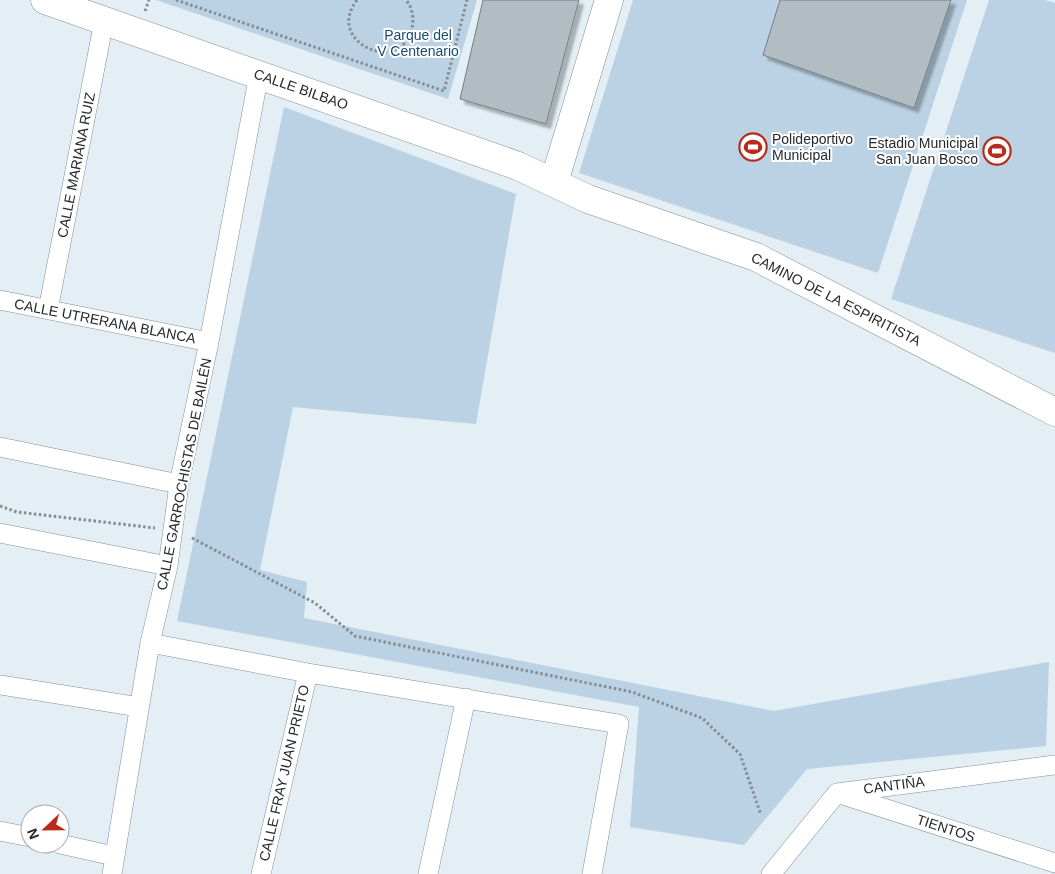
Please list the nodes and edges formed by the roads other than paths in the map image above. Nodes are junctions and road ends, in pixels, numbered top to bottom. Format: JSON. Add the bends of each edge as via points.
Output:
{"nodes":[{"id":1,"x":46,"y":0,"type":"edge"},
{"id":2,"x":609,"y":0,"type":"edge"},
{"id":3,"x":104,"y":21,"type":"junction"},
{"id":4,"x":259,"y":74,"type":"junction"},
{"id":5,"x":554,"y":182,"type":"junction"},
{"id":6,"x":0,"y":300,"type":"edge"},
{"id":7,"x":48,"y":310,"type":"junction"},
{"id":8,"x":210,"y":342,"type":"junction"},
{"id":9,"x":1055,"y":412,"type":"edge"},
{"id":10,"x":0,"y":447,"type":"edge"},
{"id":11,"x":179,"y":484,"type":"junction"},
{"id":12,"x":0,"y":532,"type":"edge"},
{"id":13,"x":168,"y":566,"type":"junction"},
{"id":14,"x":150,"y":643,"type":"junction"},
{"id":15,"x":308,"y":673,"type":"junction"},
{"id":16,"x":0,"y":685,"type":"edge"},
{"id":17,"x":466,"y":698,"type":"junction"},
{"id":18,"x":139,"y":708,"type":"junction"},
{"id":19,"x":1055,"y":765,"type":"edge"},
{"id":20,"x":837,"y":793,"type":"junction"},
{"id":21,"x":0,"y":831,"type":"edge"},
{"id":22,"x":20,"y":835,"type":"edge"},
{"id":23,"x":70,"y":848,"type":"edge"},
{"id":24,"x":1055,"y":862,"type":"edge"},
{"id":25,"x":113,"y":865,"type":"edge"},
{"id":26,"x":261,"y":874,"type":"edge"},
{"id":27,"x":428,"y":874,"type":"edge"},
{"id":28,"x":592,"y":874,"type":"edge"},
{"id":29,"x":771,"y":874,"type":"edge"}],
"edges":[{"from":1,"to":3,"type":"street","name":"CALLE BILBAO"},
{"from":2,"to":5,"type":"street"},
{"from":3,"to":4,"type":"street","name":"CALLE BILBAO"},
{"from":3,"to":7,"type":"street","name":"CALLE MARIANA RUIZ"},
{"from":4,"to":5,"type":"street","name":"CALLE BILBAO","via":[[518,166]]},
{"from":4,"to":8,"type":"street","name":"CALLE GARROCHISTAS DE BAILÉN"},
{"from":5,"to":9,"type":"street","name":"CAMINO DE LA ESPIRITISTA","via":[[588,199],[756,257]]},
{"from":6,"to":7,"type":"street","name":"CALLE UTRERANA BLANCA"},
{"from":7,"to":8,"type":"street","name":"CALLE UTRERANA BLANCA"},
{"from":8,"to":11,"type":"street","name":"CALLE GARROCHISTAS DE BAILÉN"},
{"from":10,"to":11,"type":"street"},
{"from":11,"to":13,"type":"street","name":"CALLE GARROCHISTAS DE BAILÉN"},
{"from":12,"to":13,"type":"street"},
{"from":13,"to":14,"type":"street","name":"CALLE GARROCHISTAS DE BAILÉN"},
{"from":14,"to":15,"type":"street"},
{"from":14,"to":18,"type":"street","name":"CALLE GARROCHISTAS DE BAILÉN"},
{"from":15,"to":17,"type":"street"},
{"from":15,"to":26,"type":"street","name":"CALLE FRAY JUAN PRIETO"},
{"from":16,"to":18,"type":"street"},
{"from":17,"to":27,"type":"street"},
{"from":17,"to":28,"type":"street","via":[[619,724]]},
{"from":18,"to":25,"type":"street","name":"CALLE GARROCHISTAS DE BAILÉN"},
{"from":19,"to":20,"type":"street","name":"CANTIÑA"},
{"from":20,"to":24,"type":"street","name":"TIENTOS"},
{"from":20,"to":29,"type":"street"},
{"from":21,"to":22,"type":"street"},
{"from":23,"to":25,"type":"street"}]}
